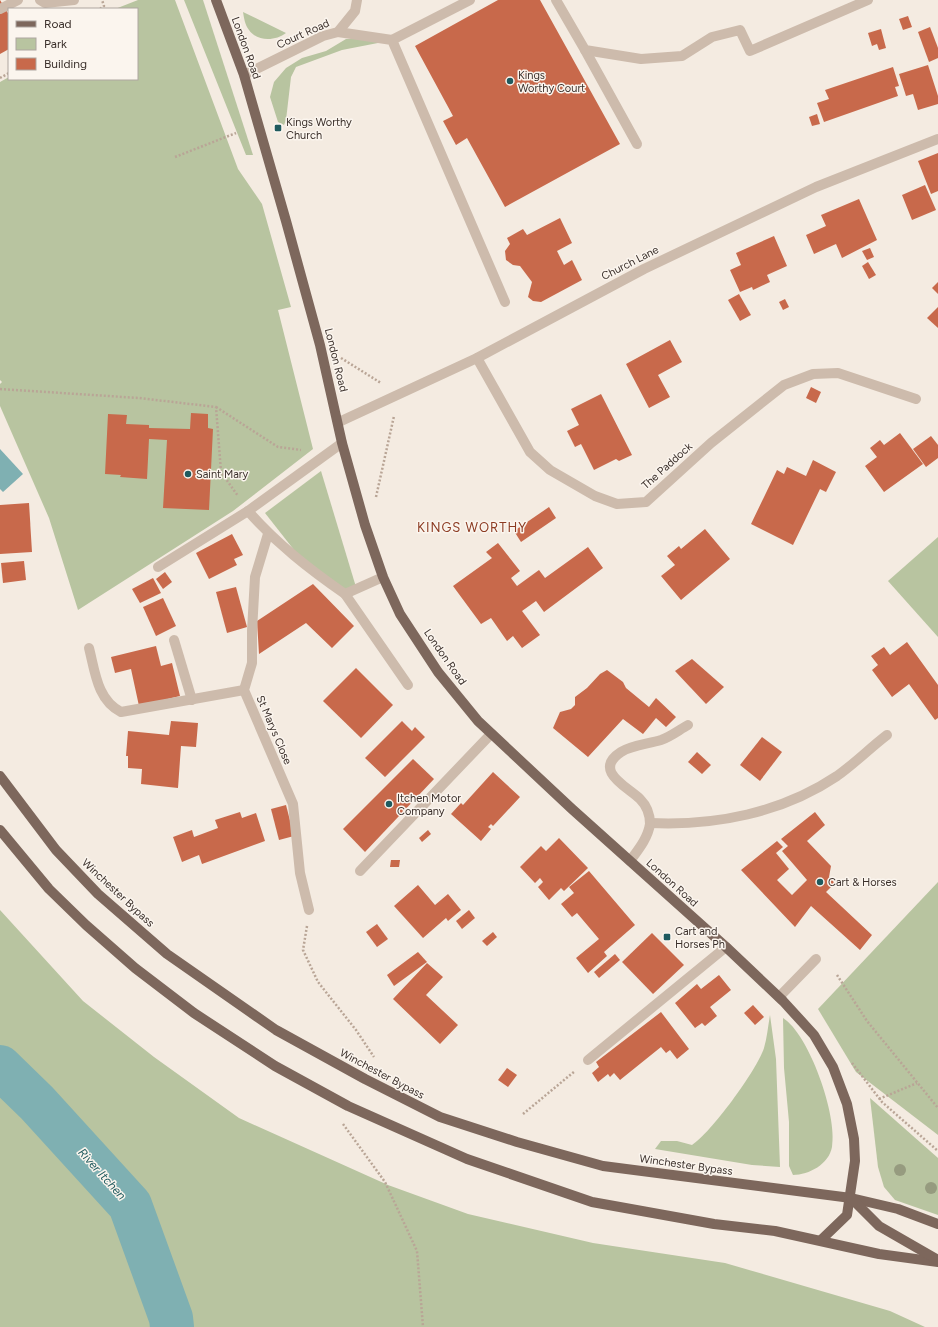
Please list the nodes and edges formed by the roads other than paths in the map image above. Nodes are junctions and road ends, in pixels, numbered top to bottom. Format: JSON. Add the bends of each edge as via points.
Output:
{"nodes":[{"id":1,"x":18,"y":0,"type":"edge"},
{"id":2,"x":40,"y":0,"type":"edge"},
{"id":3,"x":74,"y":0,"type":"edge"},
{"id":4,"x":216,"y":0,"type":"edge"},
{"id":5,"x":357,"y":0,"type":"edge"},
{"id":6,"x":470,"y":0,"type":"edge"},
{"id":7,"x":556,"y":0,"type":"edge"},
{"id":8,"x":868,"y":0,"type":"edge"},
{"id":9,"x":0,"y":9,"type":"edge"},
{"id":10,"x":338,"y":32,"type":"junction"},
{"id":11,"x":392,"y":40,"type":"junction"},
{"id":12,"x":585,"y":50,"type":"junction"},
{"id":13,"x":244,"y":75,"type":"junction"},
{"id":14,"x":938,"y":139,"type":"edge"},
{"id":15,"x":636,"y":144,"type":"dead end"},
{"id":16,"x":505,"y":302,"type":"dead end"},
{"id":17,"x":476,"y":358,"type":"junction"},
{"id":18,"x":916,"y":399,"type":"dead end"},
{"id":19,"x":339,"y":422,"type":"junction"},
{"id":20,"x":342,"y":443,"type":"junction"},
{"id":21,"x":248,"y":511,"type":"junction"},
{"id":22,"x":268,"y":534,"type":"junction"},
{"id":23,"x":158,"y":567,"type":"dead end"},
{"id":24,"x":383,"y":577,"type":"junction"},
{"id":25,"x":345,"y":594,"type":"junction"},
{"id":26,"x":174,"y":640,"type":"dead end"},
{"id":27,"x":89,"y":648,"type":"dead end"},
{"id":28,"x":408,"y":685,"type":"dead end"},
{"id":29,"x":244,"y":690,"type":"junction"},
{"id":30,"x":192,"y":700,"type":"junction"},
{"id":31,"x":688,"y":725,"type":"dead end"},
{"id":32,"x":491,"y":734,"type":"junction"},
{"id":33,"x":887,"y":735,"type":"dead end"},
{"id":34,"x":0,"y":776,"type":"edge"},
{"id":35,"x":650,"y":823,"type":"junction"},
{"id":36,"x":0,"y":830,"type":"edge"},
{"id":37,"x":630,"y":861,"type":"junction"},
{"id":38,"x":360,"y":871,"type":"dead end"},
{"id":39,"x":309,"y":910,"type":"road end"},
{"id":40,"x":726,"y":947,"type":"junction"},
{"id":41,"x":816,"y":959,"type":"dead end"},
{"id":42,"x":779,"y":997,"type":"junction"},
{"id":43,"x":588,"y":1060,"type":"road end"},
{"id":44,"x":851,"y":1198,"type":"junction"},
{"id":45,"x":938,"y":1224,"type":"edge"},
{"id":46,"x":821,"y":1240,"type":"junction"},
{"id":47,"x":938,"y":1261,"type":"edge"}],
"edges":[{"from":1,"to":9,"type":"street"},
{"from":2,"to":3,"type":"street","via":[[45,3]]},
{"from":4,"to":13,"type":"main road","name":"London Road"},
{"from":5,"to":10,"type":"street","name":"Court Road","via":[[355,11]]},
{"from":6,"to":11,"type":"street"},
{"from":7,"to":12,"type":"street"},
{"from":8,"to":12,"type":"street","via":[[750,51],[740,30],[712,37],[682,56],[641,58]]},
{"from":10,"to":11,"type":"street"},
{"from":10,"to":13,"type":"street","name":"Court Road","via":[[324,36]]},
{"from":11,"to":16,"type":"street"},
{"from":12,"to":15,"type":"street"},
{"from":13,"to":19,"type":"main road","name":"London Road","via":[[320,345]]},
{"from":14,"to":17,"type":"street","name":"Church Lane","via":[[816,187],[665,259]]},
{"from":17,"to":18,"type":"street","name":"The Paddock","via":[[530,452],[550,470],[595,496],[618,504],[646,502],[711,443],[784,385],[813,374],[838,373]]},
{"from":17,"to":19,"type":"street","name":"Church Lane"},
{"from":19,"to":20,"type":"main road","name":"London Road"},
{"from":20,"to":21,"type":"street"},
{"from":20,"to":24,"type":"main road","name":"London Road","via":[[368,535]]},
{"from":21,"to":22,"type":"street"},
{"from":21,"to":23,"type":"street"},
{"from":22,"to":25,"type":"street","via":[[309,569]]},
{"from":22,"to":29,"type":"street","name":"St Marys Close","via":[[255,577],[252,663]]},
{"from":24,"to":25,"type":"street"},
{"from":24,"to":32,"type":"main road","name":"London Road","via":[[400,614],[438,672]]},
{"from":25,"to":28,"type":"street"},
{"from":26,"to":30,"type":"street"},
{"from":27,"to":30,"type":"street","via":[[103,696],[114,709],[129,712]]},
{"from":29,"to":30,"type":"street"},
{"from":29,"to":39,"type":"street","name":"St Marys Close","via":[[293,804],[300,873]]},
{"from":31,"to":35,"type":"street","via":[[662,740],[621,752],[612,759],[612,774],[640,799],[648,810]]},
{"from":32,"to":37,"type":"main road","name":"London Road"},
{"from":32,"to":38,"type":"street"},
{"from":33,"to":35,"type":"street","via":[[837,776],[785,804],[738,818],[683,824]]},
{"from":34,"to":44,"type":"main road","name":"Winchester Bypass","via":[[56,850],[98,894],[167,954],[276,1030],[440,1117],[603,1166]]},
{"from":35,"to":37,"type":"street","via":[[643,842]]},
{"from":36,"to":46,"type":"main road","via":[[49,889],[135,968],[194,1013],[275,1066],[348,1106],[467,1159],[592,1202]]},
{"from":37,"to":40,"type":"main road","name":"London Road"},
{"from":40,"to":42,"type":"main road","name":"London Road"},
{"from":40,"to":43,"type":"street"},
{"from":41,"to":42,"type":"street"},
{"from":42,"to":44,"type":"main road","name":"London Road","via":[[814,1035],[833,1067],[847,1104],[854,1139],[855,1161]]},
{"from":44,"to":45,"type":"main road","name":"Winchester Bypass","via":[[898,1209]]},
{"from":44,"to":46,"type":"main road","name":"London Road","via":[[847,1215]]},
{"from":44,"to":47,"type":"main road","via":[[879,1226]]},
{"from":46,"to":47,"type":"main road","via":[[879,1254]]}]}
